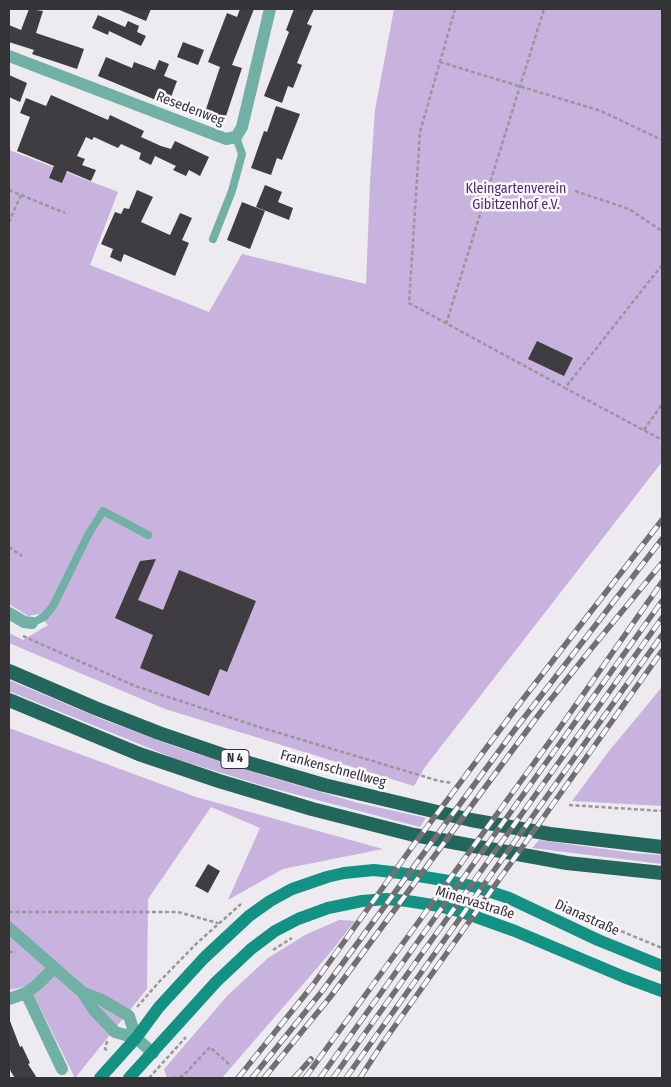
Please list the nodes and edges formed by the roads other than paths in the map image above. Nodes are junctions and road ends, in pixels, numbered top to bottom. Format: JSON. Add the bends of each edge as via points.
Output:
{"nodes":[{"id":1,"x":270,"y":9,"type":"edge"},
{"id":2,"x":9,"y":56,"type":"edge"},
{"id":3,"x":236,"y":137,"type":"junction"},
{"id":4,"x":213,"y":239,"type":"dead end"},
{"id":5,"x":148,"y":535,"type":"dead end"},
{"id":6,"x":9,"y":613,"type":"edge"},
{"id":7,"x":32,"y":623,"type":"joint"},
{"id":8,"x":9,"y":671,"type":"edge"},
{"id":9,"x":9,"y":700,"type":"edge"},
{"id":10,"x":662,"y":847,"type":"edge"},
{"id":11,"x":662,"y":873,"type":"edge"},
{"id":12,"x":500,"y":895,"type":"joint"},
{"id":13,"x":9,"y":928,"type":"edge"},
{"id":14,"x":662,"y":966,"type":"edge"},
{"id":15,"x":54,"y":968,"type":"junction"},
{"id":16,"x":662,"y":991,"type":"edge"},
{"id":17,"x":82,"y":992,"type":"junction"},
{"id":18,"x":26,"y":993,"type":"junction"},
{"id":19,"x":9,"y":999,"type":"edge"},
{"id":20,"x":136,"y":1038,"type":"junction"},
{"id":21,"x":153,"y":1053,"type":"junction"},
{"id":22,"x":62,"y":1069,"type":"dead end"},
{"id":23,"x":100,"y":1078,"type":"edge"},
{"id":24,"x":129,"y":1078,"type":"edge"}],
"edges":[{"from":1,"to":3,"type":"street","name":"Resedenweg","via":[[242,126]]},
{"from":2,"to":3,"type":"street","name":"Resedenweg","via":[[226,139]]},
{"from":3,"to":4,"type":"lane","via":[[242,154]]},
{"from":5,"to":7,"type":"lane","via":[[103,511],[53,606],[44,617]]},
{"from":6,"to":7,"type":"street"},
{"from":8,"to":10,"type":"highway","name":"Frankenschnellweg","number":"N 4","via":[[159,733],[324,785],[471,820],[550,834]]},
{"from":9,"to":11,"type":"highway","number":"N 4","via":[[155,759],[312,809],[476,847],[567,863]]},
{"from":12,"to":14,"type":"main road","name":"Dianastraße"},
{"from":12,"to":20,"type":"main road","name":"Minervastraße","via":[[449,881],[374,870],[344,873],[301,885],[259,908],[224,939],[160,1007]]},
{"from":13,"to":15,"type":"street"},
{"from":15,"to":17,"type":"street"},
{"from":15,"to":18,"type":"street"},
{"from":16,"to":21,"type":"main road","name":"Minervastraße","via":[[493,922],[440,906],[386,899],[362,901],[298,919],[251,949],[216,982]]},
{"from":17,"to":20,"type":"street","via":[[115,1032]]},
{"from":17,"to":20,"type":"street","via":[[130,1016]]},
{"from":18,"to":19,"type":"street"},
{"from":18,"to":22,"type":"street"},
{"from":20,"to":21,"type":"street"},
{"from":20,"to":23,"type":"main road","name":"Minervastraße"},
{"from":21,"to":24,"type":"main road","name":"Minervastraße"}]}
